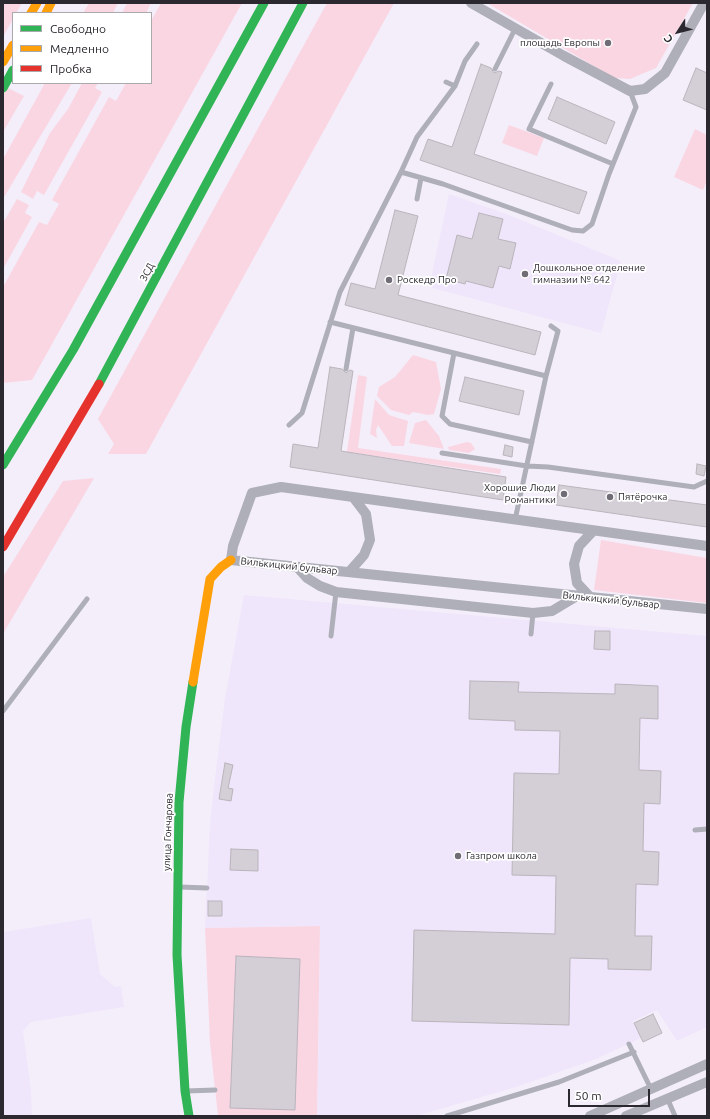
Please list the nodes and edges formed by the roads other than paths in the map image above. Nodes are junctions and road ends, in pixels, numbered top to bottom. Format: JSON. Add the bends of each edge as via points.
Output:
{"nodes":[{"id":1,"x":37,"y":3,"type":"edge"},
{"id":2,"x":51,"y":3,"type":"edge"},
{"id":3,"x":264,"y":3,"type":"edge"},
{"id":4,"x":303,"y":3,"type":"edge"},
{"id":5,"x":470,"y":3,"type":"edge"},
{"id":6,"x":704,"y":3,"type":"edge"},
{"id":7,"x":32,"y":12,"type":"edge"},
{"id":8,"x":46,"y":12,"type":"edge"},
{"id":9,"x":515,"y":29,"type":"junction"},
{"id":10,"x":477,"y":44,"type":"dead end"},
{"id":11,"x":12,"y":47,"type":"edge"},
{"id":12,"x":3,"y":62,"type":"edge"},
{"id":13,"x":495,"y":69,"type":"dead end"},
{"id":14,"x":8,"y":75,"type":"edge"},
{"id":15,"x":446,"y":82,"type":"dead end"},
{"id":16,"x":551,"y":84,"type":"dead end"},
{"id":17,"x":455,"y":86,"type":"junction"},
{"id":18,"x":3,"y":88,"type":"edge"},
{"id":19,"x":630,"y":90,"type":"junction"},
{"id":20,"x":613,"y":164,"type":"junction"},
{"id":21,"x":401,"y":172,"type":"junction"},
{"id":22,"x":421,"y":178,"type":"junction"},
{"id":23,"x":417,"y":199,"type":"dead end"},
{"id":24,"x":330,"y":322,"type":"junction"},
{"id":25,"x":551,"y":326,"type":"dead end"},
{"id":26,"x":353,"y":328,"type":"junction"},
{"id":27,"x":454,"y":353,"type":"junction"},
{"id":28,"x":346,"y":369,"type":"dead end"},
{"id":29,"x":546,"y":376,"type":"junction"},
{"id":30,"x":289,"y":424,"type":"dead end"},
{"id":31,"x":532,"y":442,"type":"junction"},
{"id":32,"x":442,"y":453,"type":"dead end"},
{"id":33,"x":3,"y":465,"type":"edge"},
{"id":34,"x":527,"y":466,"type":"junction"},
{"id":35,"x":707,"y":480,"type":"edge"},
{"id":36,"x":353,"y":498,"type":"junction"},
{"id":37,"x":515,"y":520,"type":"junction"},
{"id":38,"x":593,"y":531,"type":"junction"},
{"id":39,"x":707,"y":546,"type":"edge"},
{"id":40,"x":3,"y":547,"type":"edge"},
{"id":41,"x":231,"y":560,"type":"junction"},
{"id":42,"x":297,"y":567,"type":"junction"},
{"id":43,"x":349,"y":572,"type":"junction"},
{"id":44,"x":336,"y":592,"type":"junction"},
{"id":45,"x":577,"y":596,"type":"junction"},
{"id":46,"x":590,"y":597,"type":"junction"},
{"id":47,"x":87,"y":599,"type":"dead end"},
{"id":48,"x":707,"y":609,"type":"edge"},
{"id":49,"x":533,"y":613,"type":"junction"},
{"id":50,"x":531,"y":634,"type":"dead end"},
{"id":51,"x":331,"y":636,"type":"dead end"},
{"id":52,"x":3,"y":711,"type":"edge"},
{"id":53,"x":707,"y":829,"type":"edge"},
{"id":54,"x":695,"y":830,"type":"dead end"},
{"id":55,"x":178,"y":887,"type":"junction"},
{"id":56,"x":207,"y":888,"type":"dead end"},
{"id":57,"x":629,"y":1044,"type":"dead end"},
{"id":58,"x":634,"y":1052,"type":"junction"},
{"id":59,"x":707,"y":1064,"type":"edge"},
{"id":60,"x":707,"y":1082,"type":"edge"},
{"id":61,"x":651,"y":1088,"type":"junction"},
{"id":62,"x":215,"y":1090,"type":"dead end"},
{"id":63,"x":185,"y":1091,"type":"junction"},
{"id":64,"x":668,"y":1100,"type":"junction"},
{"id":65,"x":189,"y":1116,"type":"edge"},
{"id":66,"x":447,"y":1116,"type":"edge"},
{"id":67,"x":590,"y":1116,"type":"edge"},
{"id":68,"x":626,"y":1116,"type":"edge"},
{"id":69,"x":675,"y":1116,"type":"edge"}],
"edges":[{"from":1,"to":7,"type":"main road"},
{"from":2,"to":8,"type":"main road"},
{"from":3,"to":33,"type":"main road","via":[[73,350]]},
{"from":4,"to":40,"type":"main road","name":"ЗСД","via":[[106,372]]},
{"from":5,"to":9,"type":"street"},
{"from":6,"to":19,"type":"street","via":[[665,73],[645,90]]},
{"from":9,"to":13,"type":"lane"},
{"from":9,"to":19,"type":"street"},
{"from":10,"to":17,"type":"lane","via":[[465,60]]},
{"from":11,"to":12,"type":"main road"},
{"from":14,"to":18,"type":"main road"},
{"from":15,"to":17,"type":"lane"},
{"from":16,"to":20,"type":"lane","via":[[529,129]]},
{"from":17,"to":21,"type":"lane","via":[[417,137]]},
{"from":19,"to":20,"type":"lane","via":[[636,107]]},
{"from":20,"to":22,"type":"lane","via":[[592,224],[583,231],[572,230]]},
{"from":21,"to":22,"type":"lane"},
{"from":21,"to":24,"type":"lane","via":[[340,292]]},
{"from":22,"to":23,"type":"lane"},
{"from":24,"to":26,"type":"lane"},
{"from":24,"to":30,"type":"lane","via":[[302,413]]},
{"from":25,"to":29,"type":"lane","via":[[558,331]]},
{"from":26,"to":27,"type":"lane"},
{"from":26,"to":28,"type":"lane"},
{"from":27,"to":29,"type":"lane"},
{"from":27,"to":31,"type":"lane","via":[[442,416],[450,424]]},
{"from":29,"to":31,"type":"lane"},
{"from":31,"to":34,"type":"lane"},
{"from":32,"to":34,"type":"lane"},
{"from":34,"to":35,"type":"lane","via":[[694,487]]},
{"from":34,"to":37,"type":"lane"},
{"from":36,"to":37,"type":"street","name":"Вилькицкий бульвар"},
{"from":36,"to":41,"type":"street","name":"Вилькицкий бульвар","via":[[281,488],[252,493],[233,546]]},
{"from":36,"to":43,"type":"street","via":[[366,514],[370,540],[364,555]]},
{"from":37,"to":38,"type":"street","name":"Вилькицкий бульвар"},
{"from":38,"to":39,"type":"street","name":"Вилькицкий бульвар"},
{"from":38,"to":46,"type":"street","via":[[579,546],[574,564],[578,583]]},
{"from":41,"to":42,"type":"street","name":"Вилькицкий бульвар"},
{"from":41,"to":55,"type":"main road","name":"улица Гончарова","via":[[210,579],[198,643],[179,802]]},
{"from":42,"to":43,"type":"street","name":"Вилькицкий бульвар"},
{"from":42,"to":44,"type":"street","via":[[307,578]]},
{"from":43,"to":45,"type":"street","name":"Вилькицкий бульвар"},
{"from":44,"to":49,"type":"street"},
{"from":44,"to":51,"type":"lane"},
{"from":45,"to":46,"type":"street","name":"Вилькицкий бульвар"},
{"from":45,"to":49,"type":"street","via":[[552,611]]},
{"from":46,"to":48,"type":"street","name":"Вилькицкий бульвар"},
{"from":47,"to":52,"type":"lane"},
{"from":49,"to":50,"type":"lane"},
{"from":53,"to":54,"type":"lane"},
{"from":55,"to":56,"type":"lane"},
{"from":55,"to":63,"type":"main road","name":"улица Гончарова","via":[[177,955]]},
{"from":57,"to":58,"type":"lane"},
{"from":58,"to":61,"type":"lane"},
{"from":58,"to":66,"type":"lane","via":[[559,1082]]},
{"from":59,"to":61,"type":"street"},
{"from":60,"to":64,"type":"street"},
{"from":61,"to":67,"type":"street"},
{"from":62,"to":63,"type":"lane"},
{"from":63,"to":65,"type":"main road","name":"улица Гончарова"},
{"from":64,"to":68,"type":"street"},
{"from":64,"to":69,"type":"lane"}]}
